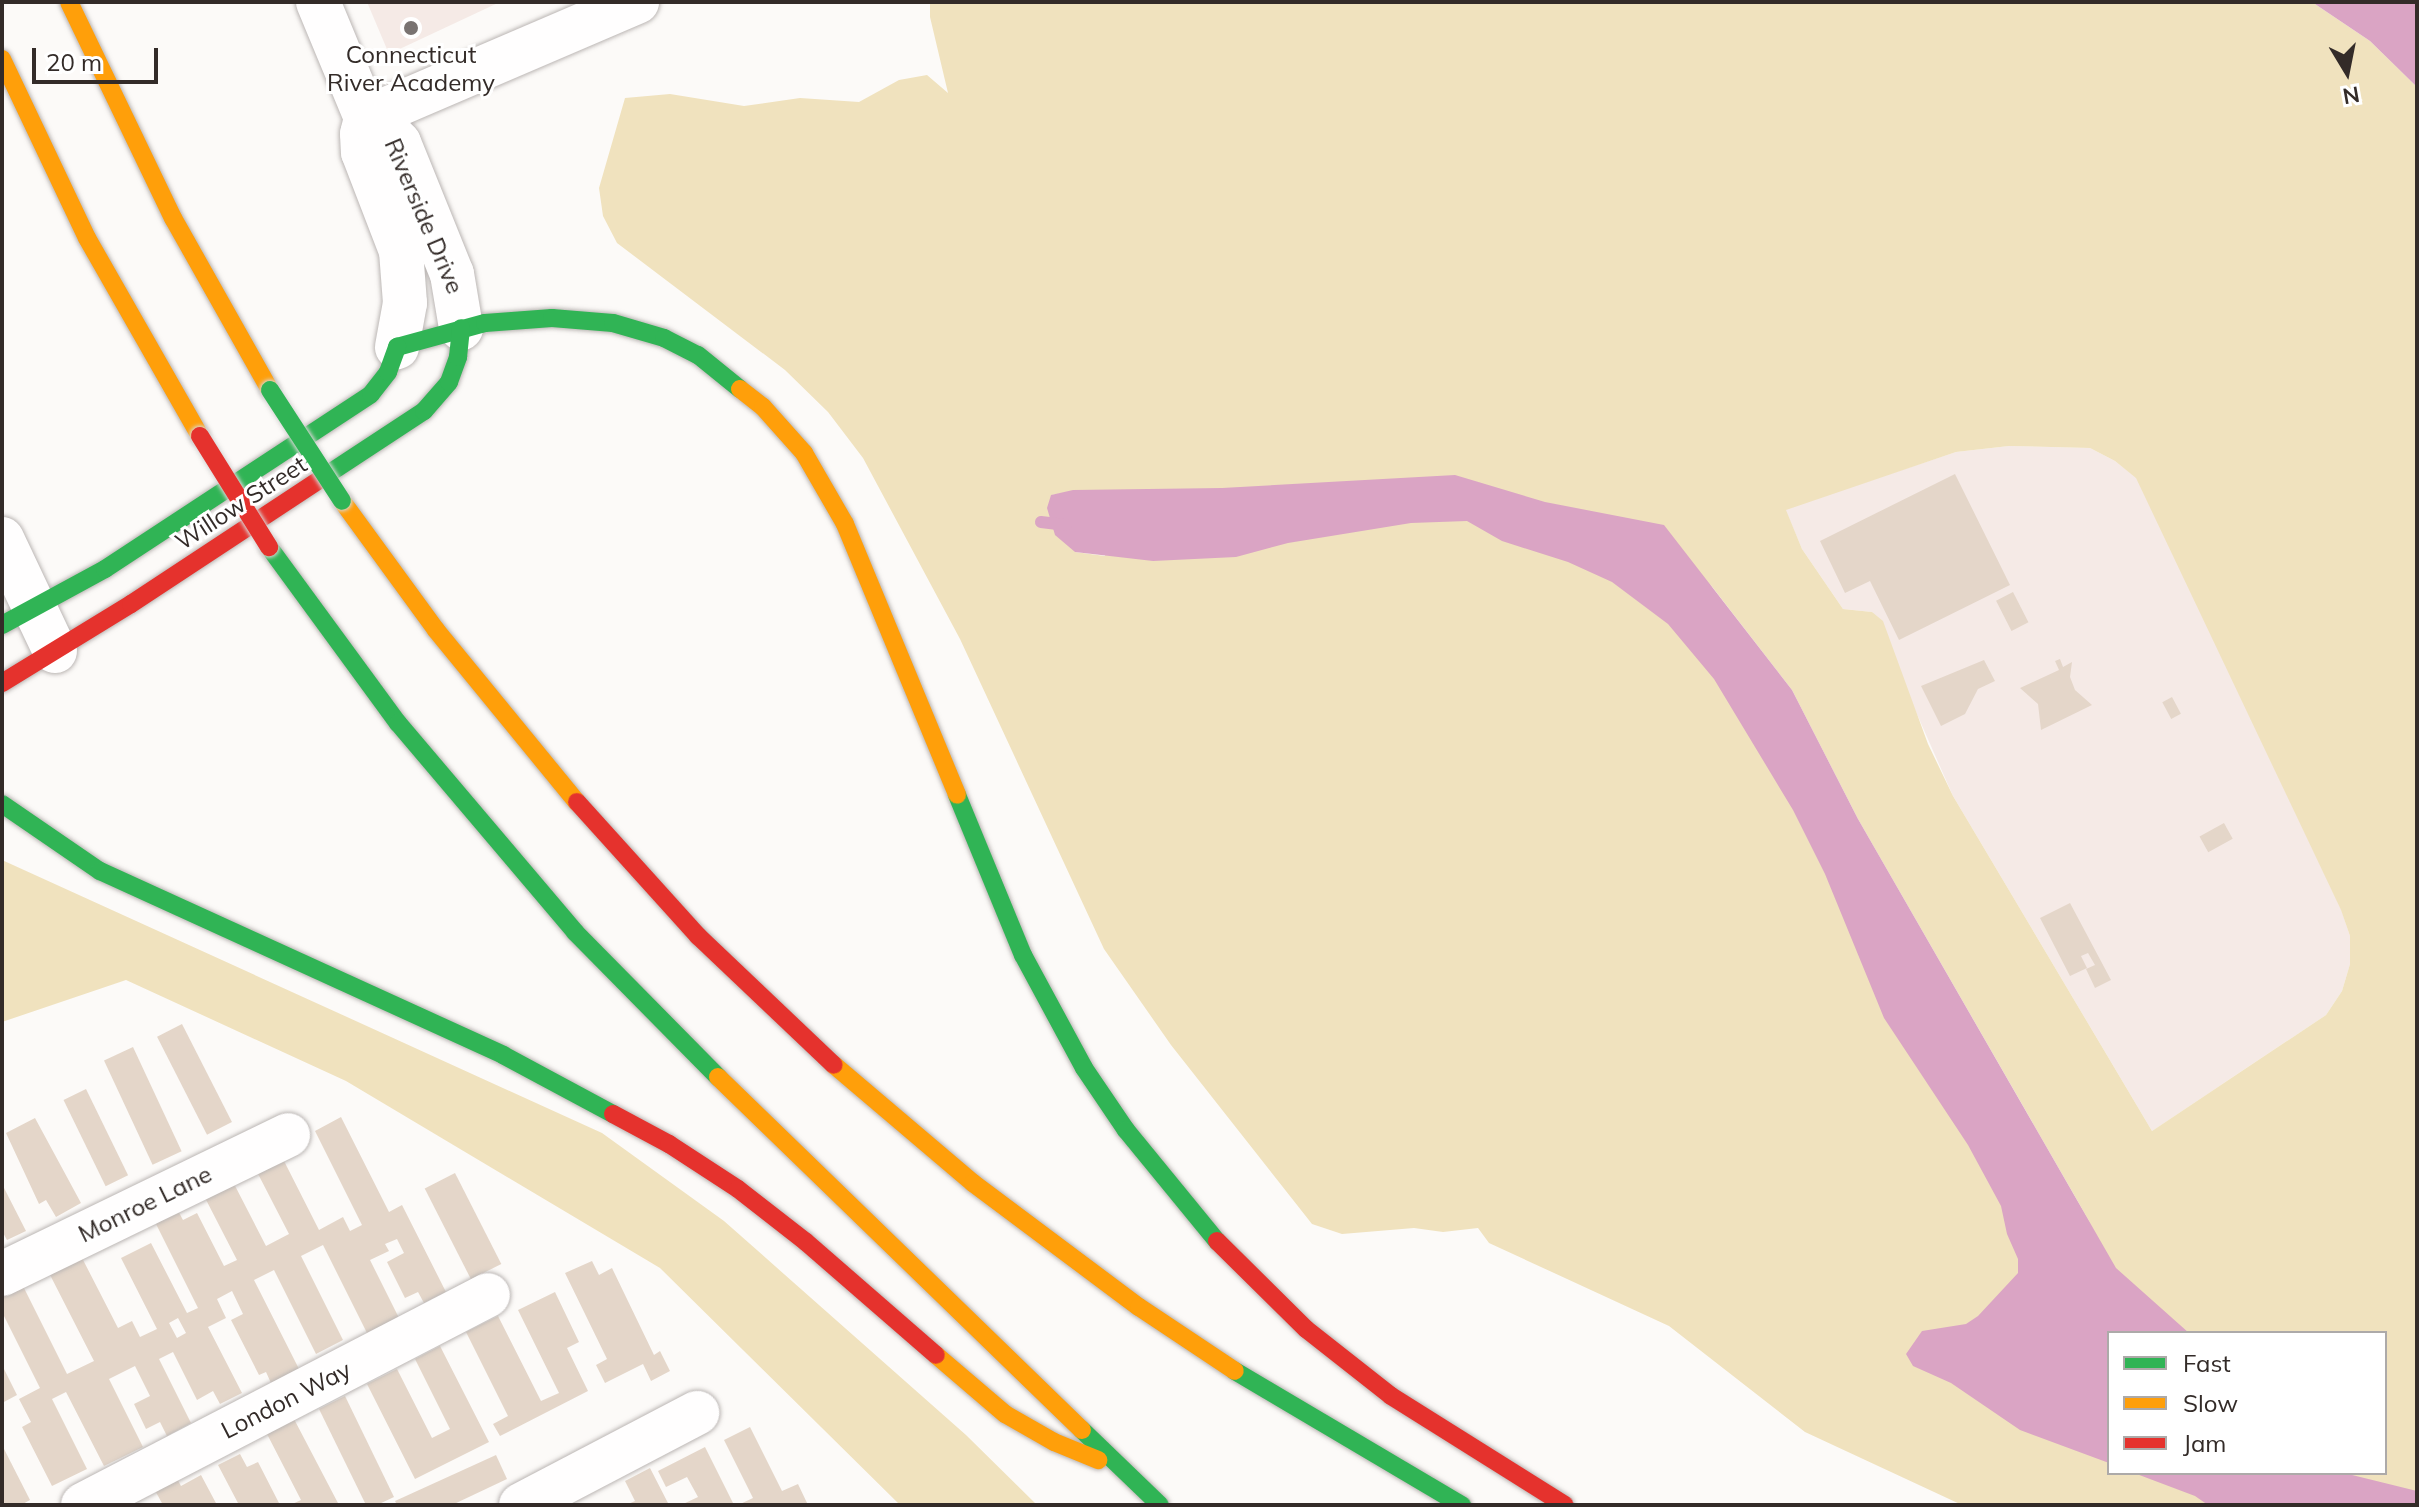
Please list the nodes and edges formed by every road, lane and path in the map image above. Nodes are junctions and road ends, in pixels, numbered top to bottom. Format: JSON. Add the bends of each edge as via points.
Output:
{"nodes":[{"id":1,"x":69,"y":2,"type":"edge"},
{"id":2,"x":318,"y":2,"type":"edge"},
{"id":3,"x":637,"y":2,"type":"edge"},
{"id":4,"x":2,"y":59,"type":"edge"},
{"id":5,"x":366,"y":118,"type":"junction"},
{"id":6,"x":461,"y":328,"type":"junction"},
{"id":7,"x":397,"y":347,"type":"junction"},
{"id":8,"x":2,"y":539,"type":"edge"},
{"id":9,"x":18,"y":616,"type":"edge"},
{"id":10,"x":55,"y":651,"type":"junction"},
{"id":11,"x":2,"y":683,"type":"edge"},
{"id":12,"x":2,"y":804,"type":"edge"},
{"id":13,"x":288,"y":1135,"type":"dead end"},
{"id":14,"x":2,"y":1274,"type":"edge"},
{"id":15,"x":488,"y":1295,"type":"dead end"},
{"id":16,"x":697,"y":1413,"type":"dead end"},
{"id":17,"x":1360,"y":1448,"type":"junction"},
{"id":18,"x":1119,"y":1466,"type":"junction"},
{"id":19,"x":1390,"y":1486,"type":"dead end"},
{"id":20,"x":83,"y":1505,"type":"edge"},
{"id":21,"x":521,"y":1505,"type":"edge"},
{"id":22,"x":1160,"y":1505,"type":"edge"},
{"id":23,"x":1462,"y":1505,"type":"edge"},
{"id":24,"x":1565,"y":1505,"type":"edge"}],
"edges":[{"from":1,"to":17,"type":"main road","bridge":true,"via":[[173,218],[270,390],[342,501],[545,766],[654,890],[801,1037],[932,1150],[1186,1339]]},
{"from":2,"to":5,"type":"street","name":"Riverside Drive"},
{"from":3,"to":5,"type":"street"},
{"from":4,"to":18,"type":"main road","bridge":true,"via":[[87,238],[200,436],[269,547],[406,732],[575,932]]},
{"from":5,"to":6,"type":"street","name":"Riverside Drive","via":[[386,128],[399,143],[452,274]]},
{"from":5,"to":7,"type":"street","name":"Riverside Drive","via":[[363,152],[403,262],[405,303]]},
{"from":6,"to":7,"type":"main road"},
{"from":6,"to":10,"type":"main road","name":"Willow Street","via":[[449,382],[424,411]]},
{"from":6,"to":24,"type":"main road","via":[[552,318],[630,327],[698,355],[778,423],[804,453],[845,524],[1023,955],[1084,1068],[1126,1130],[1205,1229],[1306,1329],[1391,1396]]},
{"from":7,"to":9,"type":"main road","name":"Willow Street","via":[[388,372],[371,394],[105,569]]},
{"from":8,"to":9,"type":"street"},
{"from":9,"to":10,"type":"street"},
{"from":10,"to":11,"type":"main road","name":"Willow Street"},
{"from":12,"to":18,"type":"main road","via":[[100,871],[503,1055],[669,1144],[806,1242],[1005,1414],[1054,1442]]},
{"from":13,"to":14,"type":"street","name":"Monroe Lane"},
{"from":15,"to":20,"type":"street","name":"London Way"},
{"from":16,"to":21,"type":"street"},
{"from":17,"to":19,"type":"main road"},
{"from":17,"to":23,"type":"main road"},
{"from":18,"to":22,"type":"main road"}]}
